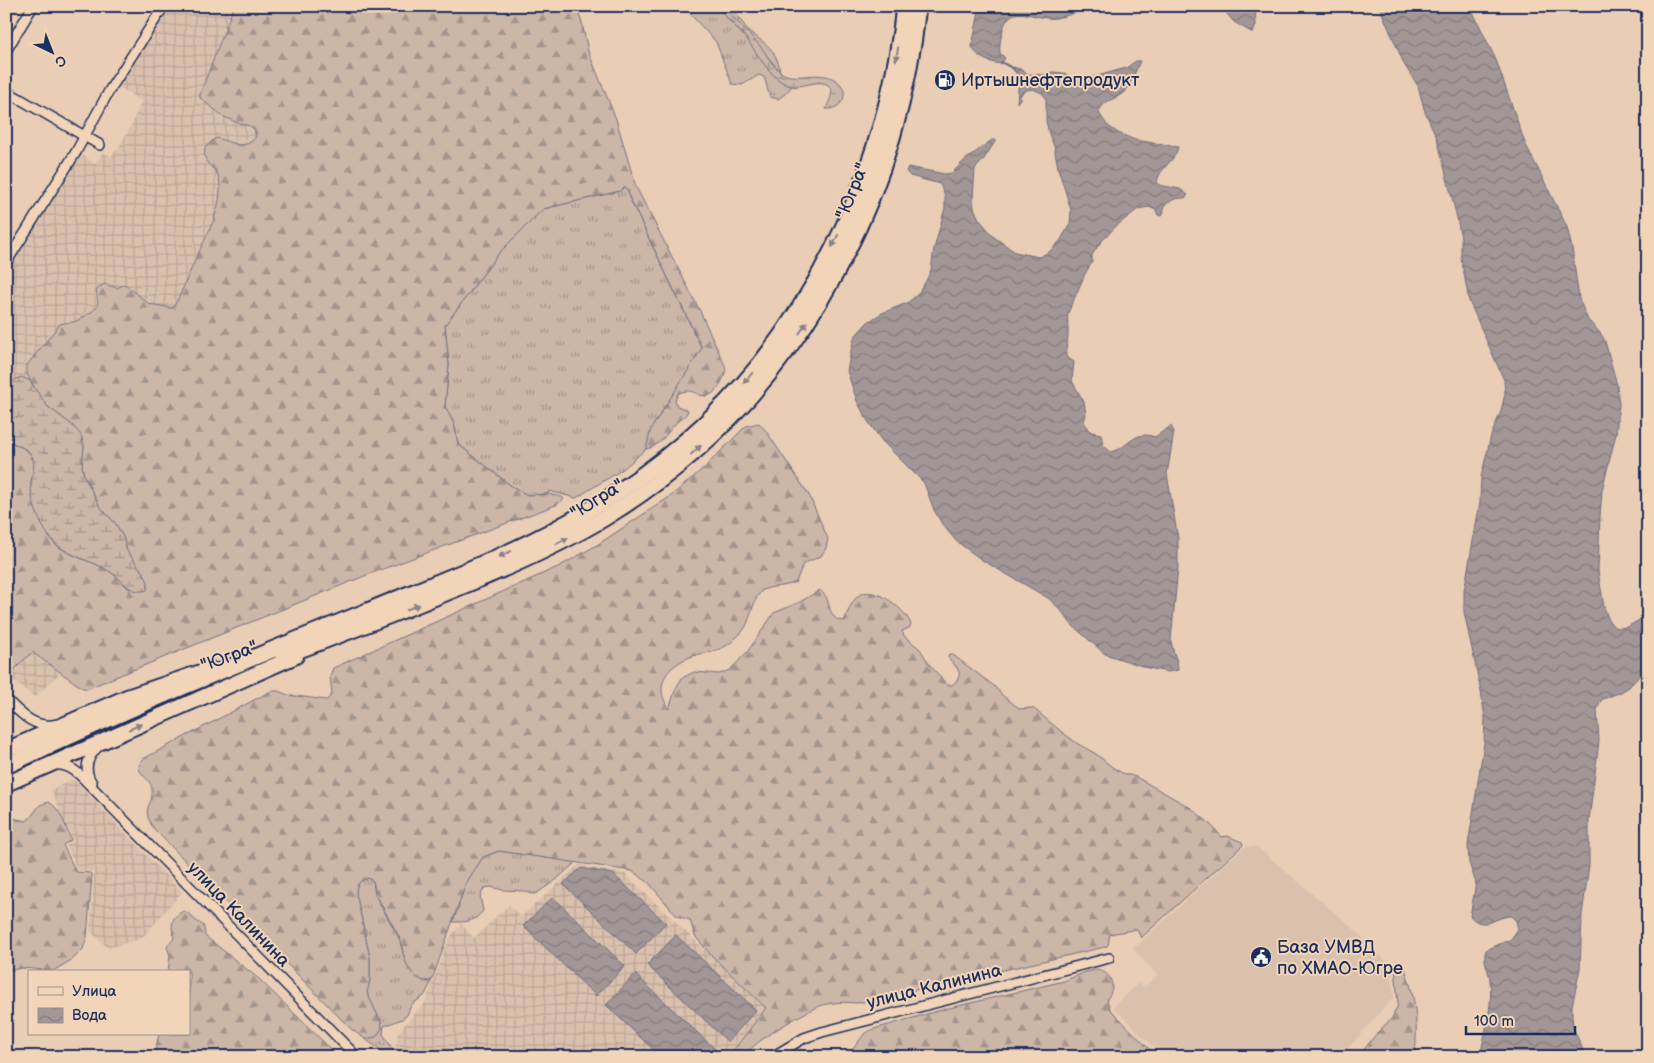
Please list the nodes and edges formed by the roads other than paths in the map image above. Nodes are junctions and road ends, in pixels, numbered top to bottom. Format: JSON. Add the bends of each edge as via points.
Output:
{"nodes":[{"id":1,"x":34,"y":6,"type":"edge"},
{"id":2,"x":164,"y":6,"type":"edge"},
{"id":3,"x":904,"y":6,"type":"edge"},
{"id":4,"x":918,"y":6,"type":"edge"},
{"id":5,"x":6,"y":51,"type":"edge"},
{"id":6,"x":6,"y":91,"type":"edge"},
{"id":7,"x":85,"y":136,"type":"junction"},
{"id":8,"x":100,"y":145,"type":"dead end"},
{"id":9,"x":6,"y":263,"type":"edge"},
{"id":10,"x":366,"y":618,"type":"junction"},
{"id":11,"x":6,"y":699,"type":"edge"},
{"id":12,"x":70,"y":721,"type":"junction"},
{"id":13,"x":114,"y":736,"type":"junction"},
{"id":14,"x":6,"y":750,"type":"edge"},
{"id":15,"x":6,"y":766,"type":"edge"},
{"id":16,"x":42,"y":767,"type":"junction"},
{"id":17,"x":6,"y":784,"type":"edge"},
{"id":18,"x":99,"y":794,"type":"junction"},
{"id":19,"x":1109,"y":958,"type":"dead end"},
{"id":20,"x":357,"y":1057,"type":"edge"},
{"id":21,"x":772,"y":1057,"type":"edge"}],
"edges":[{"from":1,"to":5,"type":"street"},
{"from":2,"to":7,"type":"street","via":[[109,91]]},
{"from":3,"to":10,"type":"highway","name":"\"Югра\"","one_way":true,"via":[[885,114],[855,199],[804,299],[746,380],[672,452],[598,505],[551,532]]},
{"from":10,"to":4,"type":"highway","name":"\"Югра\"","one_way":true,"via":[[523,560],[606,517],[682,462],[752,395],[804,326],[834,275],[866,209],[899,115]]},
{"from":6,"to":7,"type":"street"},
{"from":7,"to":8,"type":"street"},
{"from":7,"to":9,"type":"street"},
{"from":10,"to":12,"type":"main road","via":[[151,688]]},
{"from":13,"to":10,"type":"main road","one_way":true},
{"from":10,"to":15,"type":"highway","name":"\"Югра\"","via":[[108,718]]},
{"from":11,"to":12,"type":"street","via":[[38,723],[54,725]]},
{"from":12,"to":14,"type":"main road"},
{"from":13,"to":16,"type":"main road"},
{"from":13,"to":18,"type":"street","via":[[98,747],[87,762],[86,772]]},
{"from":16,"to":17,"type":"main road"},
{"from":16,"to":18,"type":"street","via":[[59,765],[71,768]]},
{"from":18,"to":20,"type":"street","name":"улица Калинина"},
{"from":19,"to":21,"type":"street","name":"улица Калинина","via":[[822,1032]]}]}
